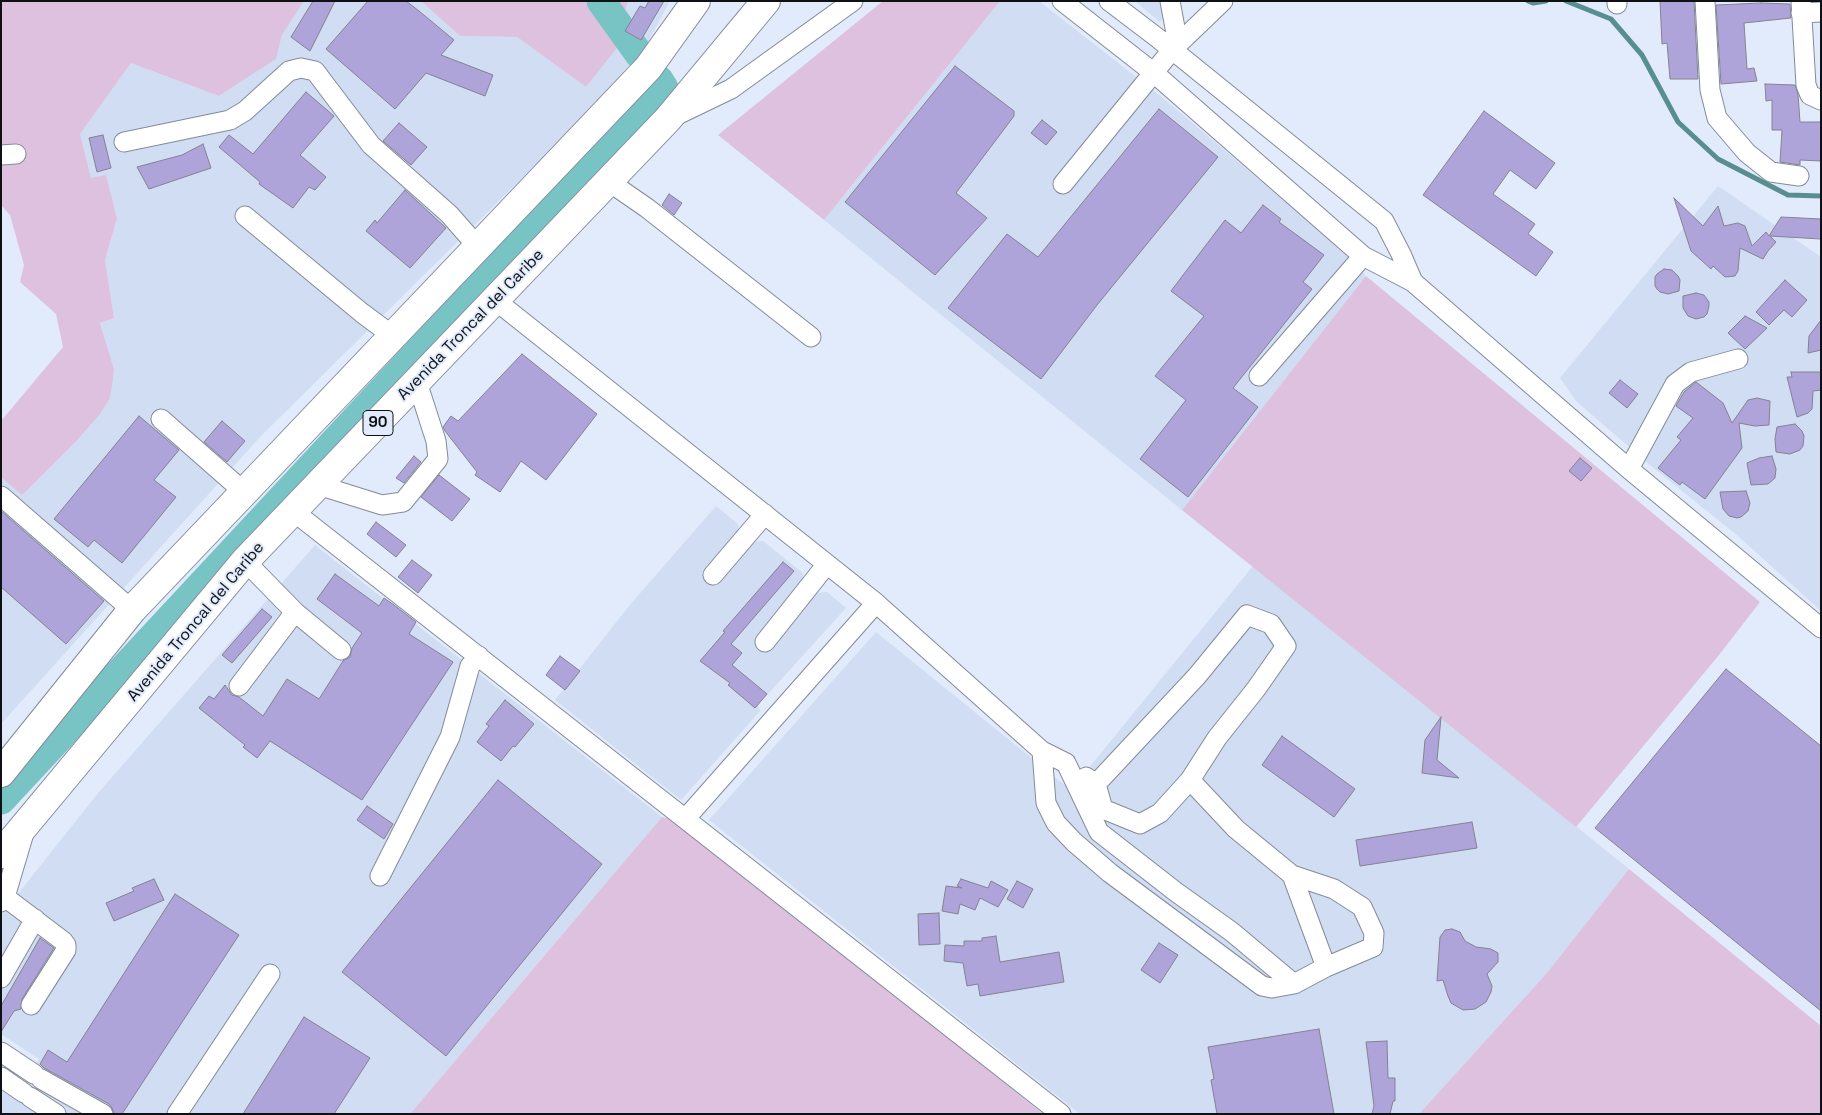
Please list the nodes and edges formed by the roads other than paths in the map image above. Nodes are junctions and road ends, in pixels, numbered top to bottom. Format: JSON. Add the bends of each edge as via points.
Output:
{"nodes":[{"id":1,"x":696,"y":1,"type":"edge"},
{"id":2,"x":766,"y":1,"type":"edge"},
{"id":3,"x":853,"y":1,"type":"edge"},
{"id":4,"x":1062,"y":1,"type":"edge"},
{"id":5,"x":1109,"y":1,"type":"edge"},
{"id":6,"x":1170,"y":1,"type":"edge"},
{"id":7,"x":1223,"y":1,"type":"edge"},
{"id":8,"x":1705,"y":1,"type":"edge"},
{"id":9,"x":1801,"y":7,"type":"edge"},
{"id":10,"x":1821,"y":12,"type":"edge"},
{"id":11,"x":1175,"y":47,"type":"junction"},
{"id":12,"x":1154,"y":73,"type":"junction"},
{"id":13,"x":1816,"y":97,"type":"edge"},
{"id":14,"x":668,"y":119,"type":"junction"},
{"id":15,"x":124,"y":142,"type":"dead end"},
{"id":16,"x":1799,"y":176,"type":"dead end"},
{"id":17,"x":608,"y":181,"type":"junction"},
{"id":18,"x":1063,"y":184,"type":"dead end"},
{"id":19,"x":245,"y":216,"type":"dead end"},
{"id":20,"x":478,"y":246,"type":"junction"},
{"id":21,"x":1363,"y":256,"type":"junction"},
{"id":22,"x":1413,"y":282,"type":"junction"},
{"id":23,"x":495,"y":300,"type":"junction"},
{"id":24,"x":393,"y":336,"type":"junction"},
{"id":25,"x":811,"y":336,"type":"dead end"},
{"id":26,"x":1738,"y":359,"type":"dead end"},
{"id":27,"x":1259,"y":376,"type":"dead end"},
{"id":28,"x":417,"y":382,"type":"junction"},
{"id":29,"x":161,"y":419,"type":"dead end"},
{"id":30,"x":1629,"y":469,"type":"junction"},
{"id":31,"x":318,"y":485,"type":"junction"},
{"id":32,"x":244,"y":492,"type":"junction"},
{"id":33,"x":1,"y":496,"type":"edge"},
{"id":34,"x":294,"y":511,"type":"junction"},
{"id":35,"x":765,"y":514,"type":"junction"},
{"id":36,"x":245,"y":561,"type":"junction"},
{"id":37,"x":827,"y":564,"type":"junction"},
{"id":38,"x":713,"y":575,"type":"dead end"},
{"id":39,"x":876,"y":603,"type":"junction"},
{"id":40,"x":132,"y":610,"type":"junction"},
{"id":41,"x":295,"y":612,"type":"junction"},
{"id":42,"x":1821,"y":628,"type":"edge"},
{"id":43,"x":765,"y":642,"type":"dead end"},
{"id":44,"x":341,"y":650,"type":"dead end"},
{"id":45,"x":479,"y":656,"type":"junction"},
{"id":46,"x":239,"y":686,"type":"dead end"},
{"id":47,"x":1042,"y":751,"type":"junction"},
{"id":48,"x":1066,"y":763,"type":"junction"},
{"id":49,"x":1,"y":773,"type":"edge"},
{"id":50,"x":1190,"y":780,"type":"junction"},
{"id":51,"x":1096,"y":784,"type":"junction"},
{"id":52,"x":686,"y":818,"type":"junction"},
{"id":53,"x":26,"y":825,"type":"junction"},
{"id":54,"x":1,"y":854,"type":"edge"},
{"id":55,"x":1292,"y":875,"type":"junction"},
{"id":56,"x":380,"y":876,"type":"dead end"},
{"id":57,"x":3,"y":900,"type":"edge"},
{"id":58,"x":35,"y":919,"type":"junction"},
{"id":59,"x":1326,"y":967,"type":"junction"},
{"id":60,"x":270,"y":974,"type":"dead end"},
{"id":61,"x":1,"y":978,"type":"edge"},
{"id":62,"x":1294,"y":984,"type":"junction"},
{"id":63,"x":31,"y":1005,"type":"dead end"},
{"id":64,"x":1,"y":1052,"type":"edge"},
{"id":65,"x":1,"y":1077,"type":"edge"},
{"id":66,"x":56,"y":1114,"type":"edge"},
{"id":67,"x":103,"y":1114,"type":"edge"},
{"id":68,"x":177,"y":1114,"type":"edge"},
{"id":69,"x":1061,"y":1114,"type":"edge"}],
"edges":[{"from":1,"to":20,"type":"highway","via":[[648,68]]},
{"from":2,"to":14,"type":"highway","name":"Avenida Troncal del Caribe","number":"90"},
{"from":3,"to":14,"type":"street","via":[[731,88]]},
{"from":4,"to":12,"type":"street"},
{"from":5,"to":11,"type":"street"},
{"from":6,"to":11,"type":"street"},
{"from":7,"to":11,"type":"street"},
{"from":8,"to":16,"type":"street","via":[[1710,90],[1717,118],[1746,153],[1771,172]]},
{"from":9,"to":10,"type":"street"},
{"from":9,"to":13,"type":"street","via":[[1806,85]]},
{"from":11,"to":12,"type":"street"},
{"from":11,"to":22,"type":"street","via":[[1384,221]]},
{"from":12,"to":18,"type":"street"},
{"from":12,"to":21,"type":"street"},
{"from":14,"to":17,"type":"highway","name":"Avenida Troncal del Caribe","number":"90"},
{"from":15,"to":20,"type":"street","via":[[230,120],[245,111],[289,70],[315,71],[371,145],[449,214]]},
{"from":17,"to":23,"type":"highway","name":"Avenida Troncal del Caribe","number":"90"},
{"from":17,"to":25,"type":"street"},
{"from":19,"to":24,"type":"street"},
{"from":20,"to":24,"type":"highway"},
{"from":21,"to":22,"type":"street"},
{"from":21,"to":27,"type":"street"},
{"from":22,"to":30,"type":"street"},
{"from":23,"to":28,"type":"highway","name":"Avenida Troncal del Caribe","number":"90"},
{"from":23,"to":35,"type":"street"},
{"from":24,"to":32,"type":"highway"},
{"from":26,"to":30,"type":"street","via":[[1691,372],[1675,384]]},
{"from":28,"to":31,"type":"highway","name":"Avenida Troncal del Caribe","number":"90"},
{"from":28,"to":31,"type":"street","via":[[436,441],[438,459],[403,502],[382,504]]},
{"from":29,"to":32,"type":"street"},
{"from":30,"to":42,"type":"street"},
{"from":31,"to":34,"type":"highway","name":"Avenida Troncal del Caribe","number":"90"},
{"from":32,"to":40,"type":"highway"},
{"from":33,"to":40,"type":"street"},
{"from":34,"to":36,"type":"highway","name":"Avenida Troncal del Caribe","number":"90"},
{"from":34,"to":45,"type":"street"},
{"from":35,"to":37,"type":"street"},
{"from":35,"to":38,"type":"street"},
{"from":36,"to":41,"type":"street"},
{"from":36,"to":53,"type":"highway","name":"Avenida Troncal del Caribe","number":"90"},
{"from":37,"to":39,"type":"street"},
{"from":37,"to":43,"type":"street"},
{"from":39,"to":47,"type":"street"},
{"from":39,"to":52,"type":"street"},
{"from":40,"to":49,"type":"highway"},
{"from":41,"to":44,"type":"street"},
{"from":41,"to":46,"type":"street"},
{"from":45,"to":52,"type":"street"},
{"from":45,"to":56,"type":"street","via":[[470,666],[450,738]]},
{"from":47,"to":48,"type":"street"},
{"from":47,"to":62,"type":"street","via":[[1046,803],[1056,823],[1074,842],[1110,873],[1262,986],[1272,988]]},
{"from":48,"to":51,"type":"street"},
{"from":48,"to":62,"type":"street","via":[[1099,832],[1232,932]]},
{"from":50,"to":51,"type":"street","via":[[1160,813],[1140,824],[1103,809]]},
{"from":50,"to":51,"type":"street","via":[[1217,738],[1286,646],[1271,624],[1247,615],[1197,676]]},
{"from":50,"to":55,"type":"street","via":[[1236,829]]},
{"from":52,"to":69,"type":"street"},
{"from":53,"to":54,"type":"highway","name":"Avenida Troncal del Caribe","number":"90"},
{"from":53,"to":57,"type":"street"},
{"from":55,"to":59,"type":"street"},
{"from":55,"to":59,"type":"street","via":[[1334,889],[1362,906],[1374,933],[1374,947]]},
{"from":57,"to":58,"type":"street"},
{"from":58,"to":61,"type":"street"},
{"from":58,"to":63,"type":"street","via":[[63,941],[66,950]]},
{"from":59,"to":62,"type":"street"},
{"from":60,"to":68,"type":"street"},
{"from":64,"to":67,"type":"street"},
{"from":65,"to":66,"type":"street"}]}
